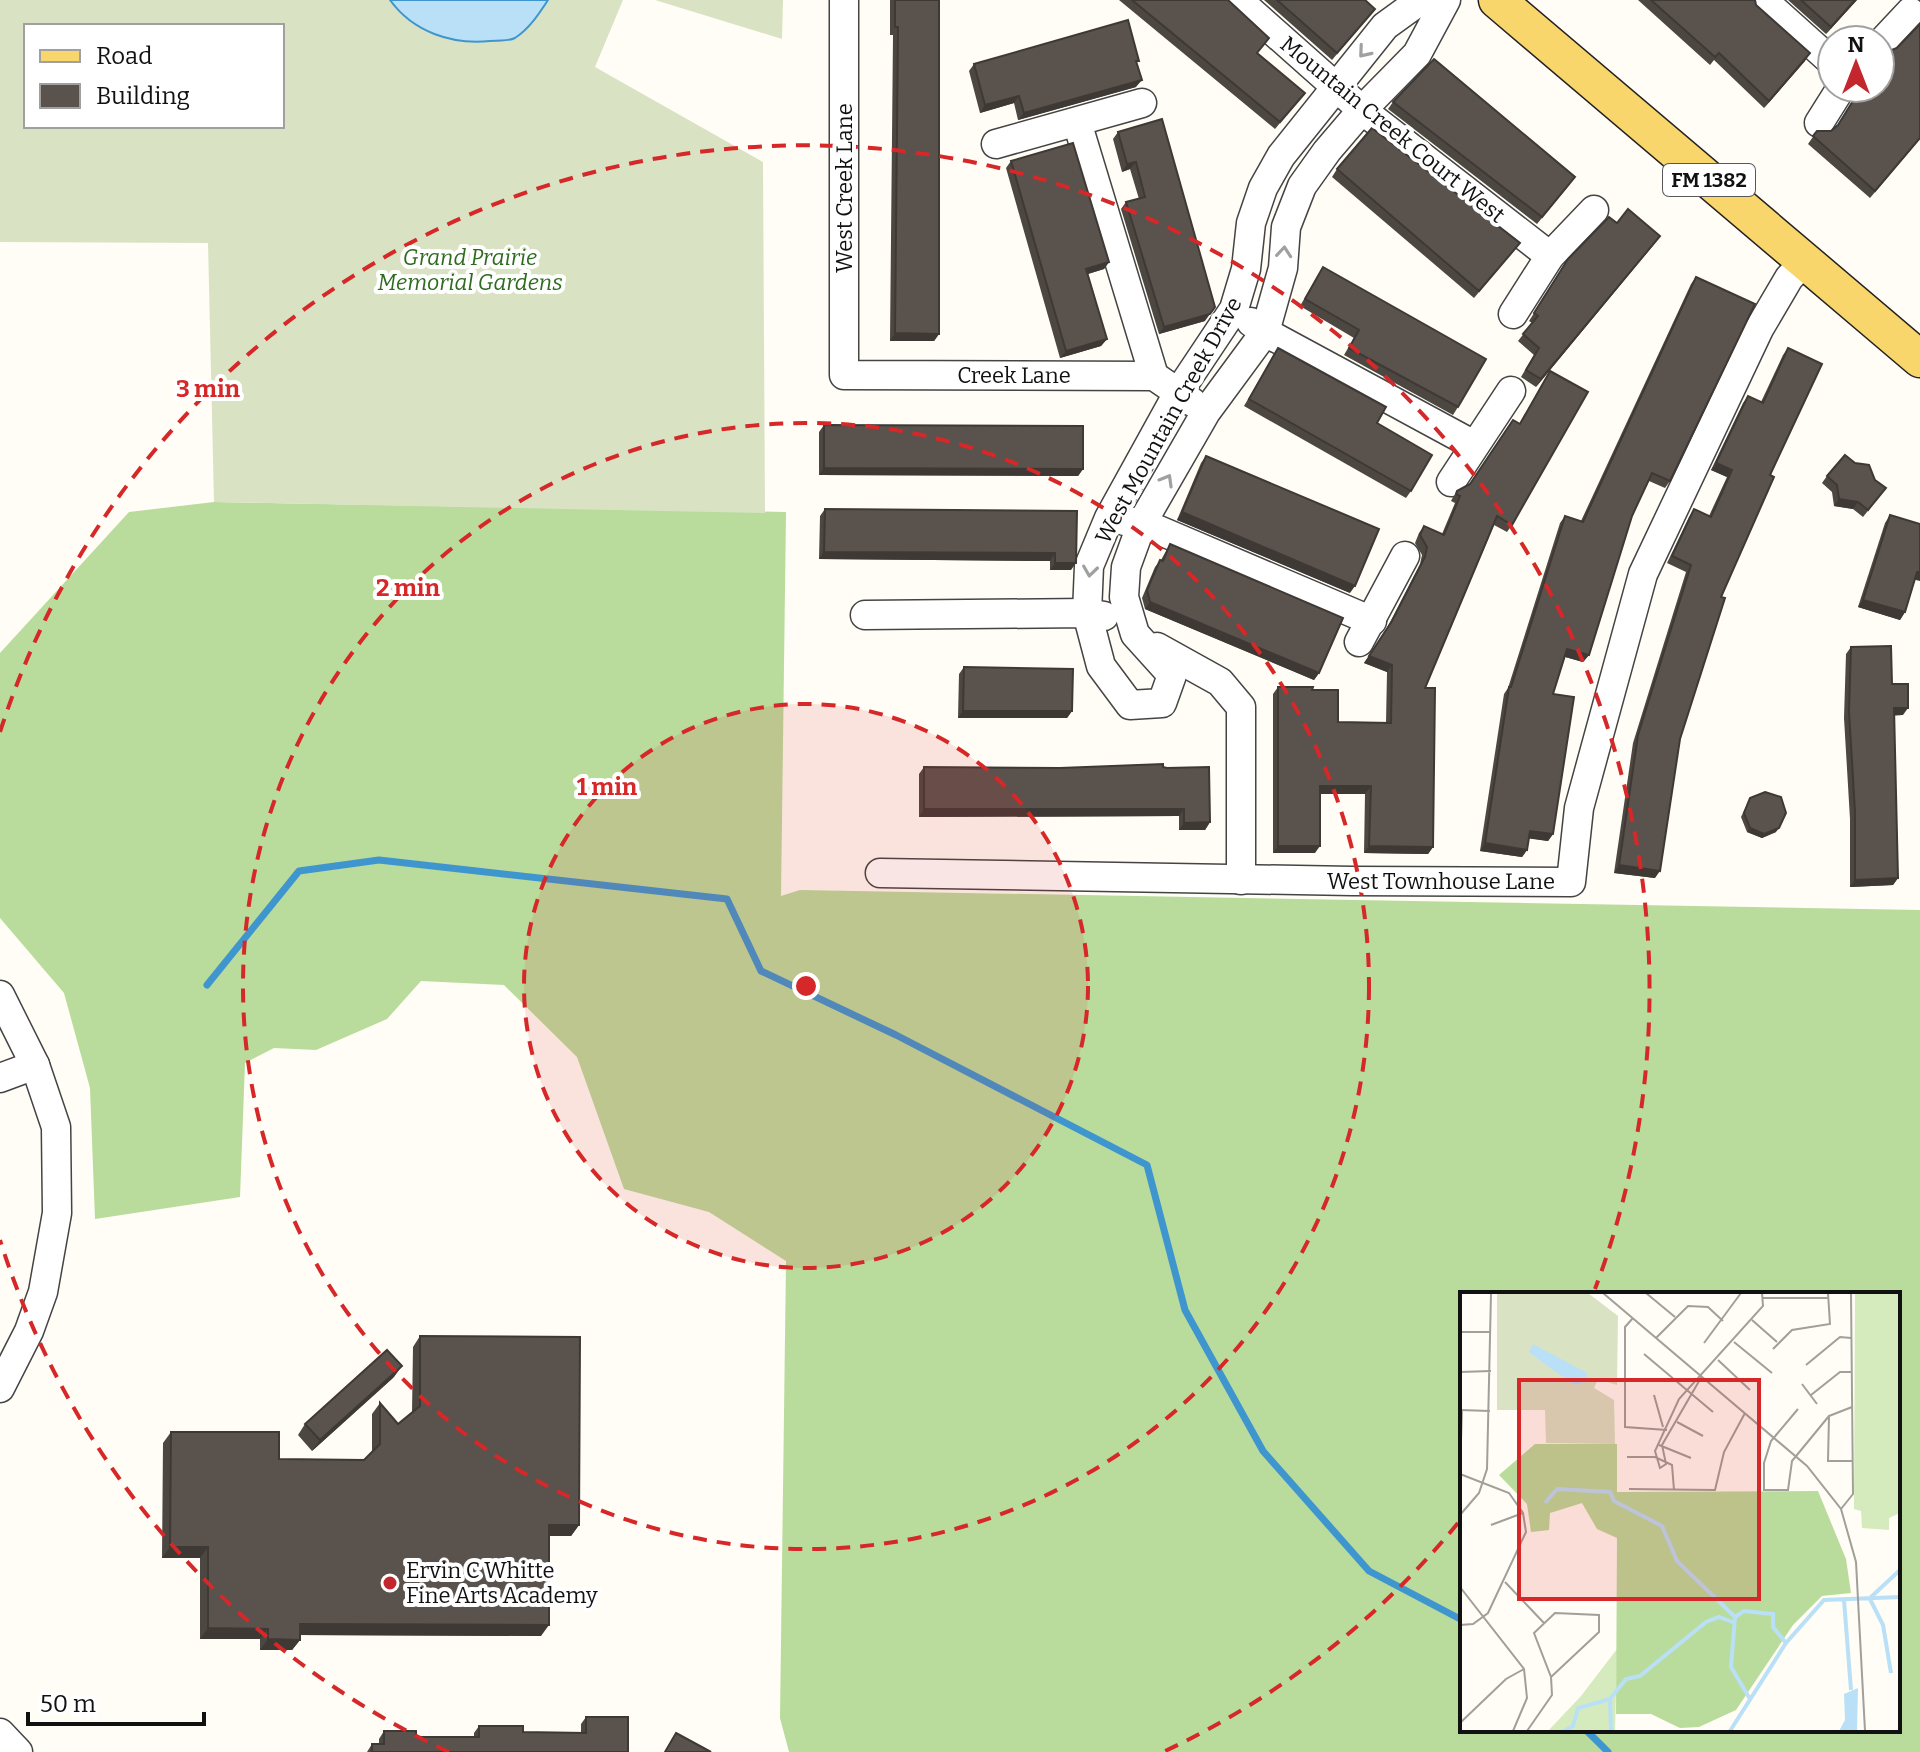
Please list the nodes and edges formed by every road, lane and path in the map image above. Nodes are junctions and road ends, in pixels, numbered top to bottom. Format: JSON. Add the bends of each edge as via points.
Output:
{"nodes":[{"id":1,"x":844,"y":0,"type":"edge"},
{"id":2,"x":1238,"y":0,"type":"edge"},
{"id":3,"x":1421,"y":0,"type":"edge"},
{"id":4,"x":1446,"y":0,"type":"edge"},
{"id":5,"x":1497,"y":0,"type":"edge"},
{"id":6,"x":1763,"y":0,"type":"edge"},
{"id":7,"x":1910,"y":12,"type":"dead end"},
{"id":8,"x":1896,"y":27,"type":"edge"},
{"id":9,"x":1816,"y":48,"type":"edge"},
{"id":10,"x":1335,"y":86,"type":"junction"},
{"id":11,"x":1142,"y":103,"type":"dead end"},
{"id":12,"x":1831,"y":104,"type":"edge"},
{"id":13,"x":1362,"y":110,"type":"junction"},
{"id":14,"x":1077,"y":122,"type":"junction"},
{"id":15,"x":1819,"y":123,"type":"dead end"},
{"id":16,"x":996,"y":144,"type":"dead end"},
{"id":17,"x":1594,"y":210,"type":"dead end"},
{"id":18,"x":1550,"y":256,"type":"junction"},
{"id":19,"x":1805,"y":261,"type":"junction"},
{"id":20,"x":1234,"y":309,"type":"junction"},
{"id":21,"x":1513,"y":314,"type":"dead end"},
{"id":22,"x":1265,"y":332,"type":"junction"},
{"id":23,"x":1920,"y":359,"type":"edge"},
{"id":24,"x":844,"y":375,"type":"joint"},
{"id":25,"x":1154,"y":376,"type":"junction"},
{"id":26,"x":1511,"y":391,"type":"dead end"},
{"id":27,"x":1178,"y":393,"type":"junction"},
{"id":28,"x":1206,"y":412,"type":"junction"},
{"id":29,"x":1474,"y":445,"type":"junction"},
{"id":30,"x":1451,"y":482,"type":"dead end"},
{"id":31,"x":1109,"y":518,"type":"junction"},
{"id":32,"x":1142,"y":523,"type":"junction"},
{"id":33,"x":1405,"y":556,"type":"dead end"},
{"id":34,"x":1087,"y":613,"type":"junction"},
{"id":35,"x":865,"y":615,"type":"dead end"},
{"id":36,"x":1135,"y":634,"type":"junction"},
{"id":37,"x":880,"y":873,"type":"dead end"},
{"id":38,"x":1241,"y":880,"type":"junction"},
{"id":39,"x":0,"y":995,"type":"edge"},
{"id":40,"x":35,"y":1065,"type":"junction"},
{"id":41,"x":0,"y":1078,"type":"edge"},
{"id":42,"x":0,"y":1388,"type":"edge"},
{"id":43,"x":0,"y":1733,"type":"edge"},
{"id":44,"x":18,"y":1752,"type":"edge"}],
"edges":[{"from":1,"to":24,"type":"street","name":"West Creek Lane"},
{"from":2,"to":10,"type":"street","name":"Mountain Creek Court West"},
{"from":3,"to":10,"type":"street","name":"West Mountain Creek Drive","one_way":true,"via":[[1385,26]]},
{"from":4,"to":13,"type":"street","name":"West Mountain Creek Drive","via":[[1417,54]]},
{"from":5,"to":19,"type":"main road","number":"FM 1382"},
{"from":6,"to":9,"type":"street"},
{"from":7,"to":8,"type":"street"},
{"from":10,"to":13,"type":"street","name":"Mountain Creek Court West"},
{"from":10,"to":20,"type":"street","name":"West Mountain Creek Drive","via":[[1263,188]]},
{"from":11,"to":14,"type":"street"},
{"from":12,"to":15,"type":"street"},
{"from":13,"to":18,"type":"street","name":"Mountain Creek Court West"},
{"from":22,"to":13,"type":"street","name":"West Mountain Creek Drive","one_way":true,"via":[[1283,268],[1286,227],[1302,186]]},
{"from":14,"to":16,"type":"street"},
{"from":14,"to":25,"type":"street"},
{"from":17,"to":18,"type":"street"},
{"from":18,"to":21,"type":"street"},
{"from":19,"to":23,"type":"main road","number":"FM 1382"},
{"from":19,"to":38,"type":"street","name":"West Townhouse Lane","via":[[1759,329],[1643,574],[1579,808],[1571,882]]},
{"from":20,"to":22,"type":"street"},
{"from":20,"to":27,"type":"street","name":"West Mountain Creek Drive"},
{"from":22,"to":28,"type":"street","name":"West Mountain Creek Drive"},
{"from":22,"to":29,"type":"street"},
{"from":24,"to":25,"type":"street","name":"Creek Lane"},
{"from":25,"to":27,"type":"street"},
{"from":26,"to":29,"type":"street"},
{"from":27,"to":28,"type":"street"},
{"from":27,"to":31,"type":"street","name":"West Mountain Creek Drive"},
{"from":32,"to":28,"type":"street","name":"West Mountain Creek Drive","one_way":true},
{"from":29,"to":30,"type":"street"},
{"from":31,"to":32,"type":"street"},
{"from":31,"to":34,"type":"street","name":"West Mountain Creek Drive","one_way":true,"via":[[1089,566]]},
{"from":32,"to":33,"type":"street","via":[[1366,632]]},
{"from":32,"to":36,"type":"street","name":"West Mountain Creek Drive","via":[[1126,567],[1124,597]]},
{"from":34,"to":35,"type":"street","name":"West Mountain Creek Drive"},
{"from":34,"to":36,"type":"street","name":"West Mountain Creek Drive","via":[[1111,618]]},
{"from":34,"to":36,"type":"street","name":"West Mountain Creek Drive","via":[[1101,666],[1130,705],[1162,703],[1172,675]]},
{"from":36,"to":38,"type":"street","name":"West Mountain Creek Drive","via":[[1220,682],[1241,707]]},
{"from":37,"to":38,"type":"street","name":"West Townhouse Lane"},
{"from":39,"to":40,"type":"street"},
{"from":40,"to":41,"type":"street"},
{"from":40,"to":42,"type":"street","via":[[56,1127],[57,1213],[43,1292]]},
{"from":43,"to":44,"type":"street"}]}
